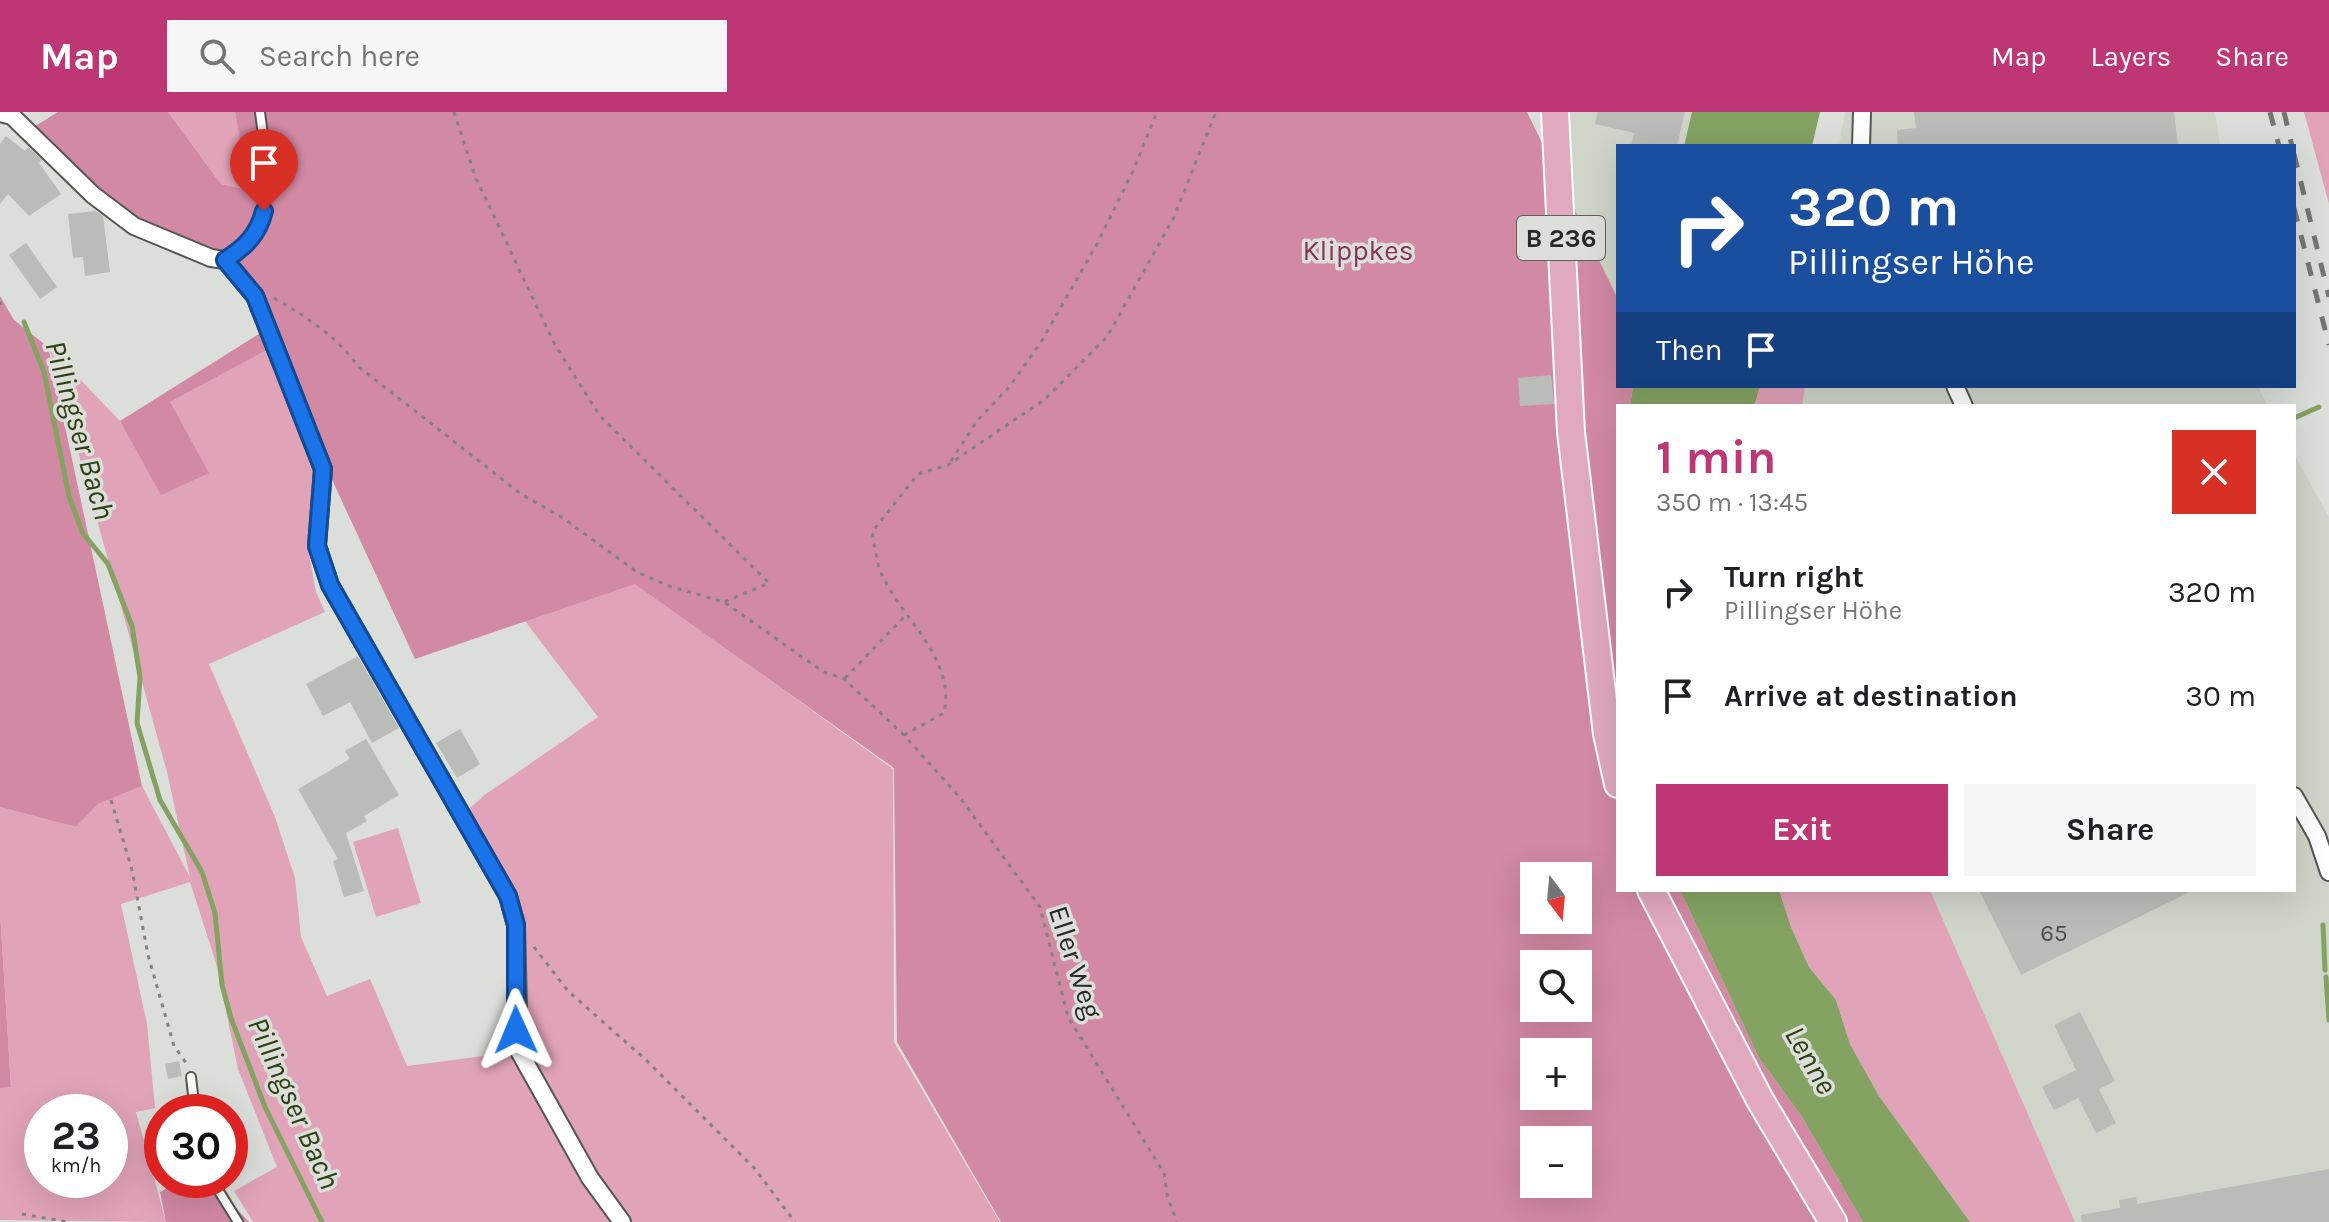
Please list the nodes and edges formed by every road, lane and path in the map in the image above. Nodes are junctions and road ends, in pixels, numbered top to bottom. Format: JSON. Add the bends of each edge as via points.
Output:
{"nodes":[{"id":1,"x":260,"y":112,"type":"edge"},
{"id":2,"x":454,"y":112,"type":"edge"},
{"id":3,"x":1157,"y":112,"type":"edge"},
{"id":4,"x":1216,"y":112,"type":"edge"},
{"id":5,"x":1555,"y":112,"type":"edge"},
{"id":6,"x":1862,"y":112,"type":"edge"},
{"id":7,"x":0,"y":113,"type":"edge"},
{"id":8,"x":1861,"y":144,"type":"edge"},
{"id":9,"x":225,"y":260,"type":"junction"},
{"id":10,"x":255,"y":296,"type":"junction"},
{"id":11,"x":948,"y":465,"type":"junction"},
{"id":12,"x":724,"y":602,"type":"junction"},
{"id":13,"x":906,"y":615,"type":"junction"},
{"id":14,"x":844,"y":679,"type":"junction"},
{"id":15,"x":904,"y":735,"type":"junction"},
{"id":16,"x":1616,"y":775,"type":"edge"},
{"id":17,"x":2296,"y":799,"type":"edge"},
{"id":18,"x":111,"y":800,"type":"dead end"},
{"id":19,"x":2329,"y":872,"type":"edge"},
{"id":20,"x":1652,"y":892,"type":"edge"},
{"id":21,"x":516,"y":925,"type":"junction"},
{"id":22,"x":191,"y":1077,"type":"joint"},
{"id":23,"x":193,"y":1094,"type":"edge"},
{"id":24,"x":223,"y":1198,"type":"edge"},
{"id":25,"x":22,"y":1214,"type":"dead end"},
{"id":26,"x":68,"y":1222,"type":"edge"},
{"id":27,"x":238,"y":1222,"type":"edge"},
{"id":28,"x":622,"y":1222,"type":"edge"},
{"id":29,"x":795,"y":1222,"type":"edge"},
{"id":30,"x":1177,"y":1222,"type":"edge"},
{"id":31,"x":1833,"y":1222,"type":"edge"}],
"edges":[{"from":1,"to":9,"type":"lane","via":[[266,162],[261,226],[246,246]]},
{"from":2,"to":12,"type":"path","via":[[475,176],[555,345],[600,416],[769,583]]},
{"from":3,"to":11,"type":"path","via":[[1097,244],[1041,342]]},
{"from":4,"to":11,"type":"path","via":[[1173,219],[1107,337],[1044,400]]},
{"from":5,"to":16,"type":"main road","number":"B 236","via":[[1567,363],[1584,554]]},
{"from":6,"to":8,"type":"street"},
{"from":7,"to":9,"type":"street","via":[[12,116],[93,195],[134,226]]},
{"from":9,"to":10,"type":"street"},
{"from":10,"to":12,"type":"path","name":"Eller Weg","via":[[270,295],[318,324],[359,367],[521,494],[637,572]]},
{"from":10,"to":21,"type":"street","via":[[323,469],[317,546],[330,585],[508,896]]},
{"from":11,"to":13,"type":"path","via":[[918,474],[872,532],[880,573]]},
{"from":12,"to":14,"type":"path","name":"Eller Weg","via":[[822,671]]},
{"from":13,"to":14,"type":"path"},
{"from":13,"to":15,"type":"path","via":[[930,648],[947,697],[944,713]]},
{"from":14,"to":15,"type":"path","name":"Eller Weg"},
{"from":15,"to":30,"type":"path","name":"Eller Weg","via":[[969,810],[1040,907],[1068,1017],[1164,1173]]},
{"from":17,"to":19,"type":"street"},
{"from":18,"to":22,"type":"path","via":[[174,1046],[186,1059]]},
{"from":20,"to":31,"type":"main road","via":[[1760,1100]]},
{"from":21,"to":28,"type":"street","via":[[519,1051],[590,1178]]},
{"from":21,"to":29,"type":"path","via":[[568,991],[755,1169]]},
{"from":22,"to":23,"type":"lane"},
{"from":24,"to":27,"type":"lane"},
{"from":25,"to":26,"type":"path"}]}
